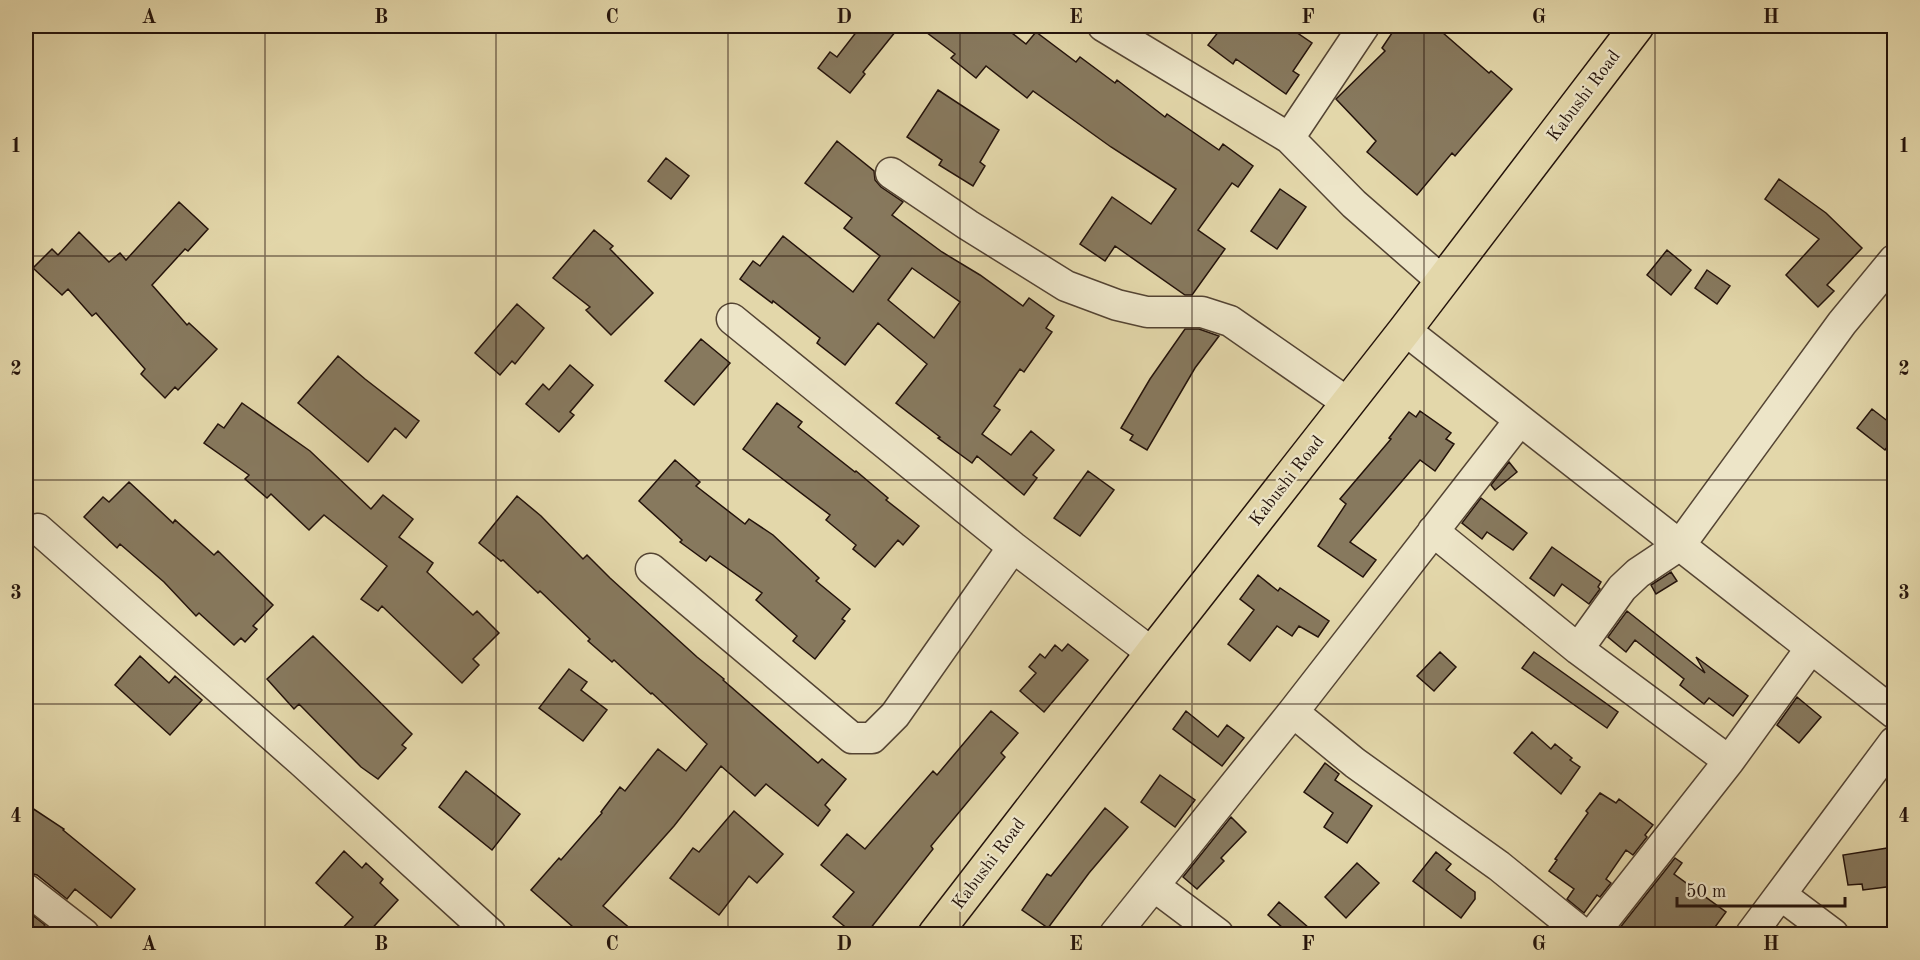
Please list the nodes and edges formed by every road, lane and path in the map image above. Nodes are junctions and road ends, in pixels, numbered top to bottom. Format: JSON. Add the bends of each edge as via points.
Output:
{"nodes":[{"id":1,"x":1103,"y":26,"type":"edge"},
{"id":2,"x":1364,"y":26,"type":"edge"},
{"id":3,"x":1637,"y":26,"type":"edge"},
{"id":4,"x":1288,"y":138,"type":"junction"},
{"id":5,"x":891,"y":172,"type":"dead end"},
{"id":6,"x":1894,"y":260,"type":"edge"},
{"id":7,"x":1442,"y":280,"type":"junction"},
{"id":8,"x":732,"y":319,"type":"dead end"},
{"id":9,"x":1405,"y":330,"type":"junction"},
{"id":10,"x":1348,"y":403,"type":"junction"},
{"id":11,"x":1520,"y":420,"type":"junction"},
{"id":12,"x":38,"y":529,"type":"dead end"},
{"id":13,"x":1432,"y":531,"type":"junction"},
{"id":14,"x":1680,"y":545,"type":"junction"},
{"id":15,"x":1013,"y":547,"type":"junction"},
{"id":16,"x":651,"y":569,"type":"dead end"},
{"id":17,"x":1812,"y":648,"type":"junction"},
{"id":18,"x":1578,"y":649,"type":"junction"},
{"id":19,"x":1152,"y":653,"type":"junction"},
{"id":20,"x":1293,"y":712,"type":"junction"},
{"id":21,"x":1894,"y":713,"type":"edge"},
{"id":22,"x":1894,"y":742,"type":"edge"},
{"id":23,"x":1730,"y":761,"type":"junction"},
{"id":24,"x":1154,"y":886,"type":"junction"},
{"id":25,"x":26,"y":889,"type":"edge"},
{"id":26,"x":1781,"y":895,"type":"junction"},
{"id":27,"x":84,"y":934,"type":"edge"},
{"id":28,"x":491,"y":934,"type":"edge"},
{"id":29,"x":935,"y":934,"type":"edge"},
{"id":30,"x":1115,"y":934,"type":"edge"},
{"id":31,"x":1218,"y":934,"type":"edge"},
{"id":32,"x":1583,"y":934,"type":"edge"},
{"id":33,"x":1593,"y":934,"type":"edge"},
{"id":34,"x":1751,"y":934,"type":"edge"},
{"id":35,"x":1833,"y":934,"type":"edge"}],
"edges":[{"from":1,"to":4,"type":"street"},
{"from":2,"to":4,"type":"street"},
{"from":3,"to":7,"type":"main road","name":"Kabushi Road"},
{"from":4,"to":7,"type":"street","via":[[1354,204]]},
{"from":5,"to":10,"type":"street","via":[[1066,285],[1147,312],[1202,312],[1230,321]]},
{"from":6,"to":14,"type":"street","via":[[1842,323]]},
{"from":7,"to":9,"type":"main road","name":"Kabushi Road"},
{"from":8,"to":15,"type":"street"},
{"from":9,"to":10,"type":"main road","name":"Kabushi Road"},
{"from":9,"to":11,"type":"street"},
{"from":10,"to":19,"type":"main road","name":"Kabushi Road"},
{"from":11,"to":13,"type":"street"},
{"from":11,"to":14,"type":"street"},
{"from":12,"to":28,"type":"street"},
{"from":13,"to":18,"type":"street"},
{"from":13,"to":20,"type":"street"},
{"from":14,"to":17,"type":"street"},
{"from":14,"to":18,"type":"street","via":[[1622,588]]},
{"from":15,"to":16,"type":"street","via":[[895,715],[872,738],[852,738]]},
{"from":15,"to":19,"type":"street"},
{"from":17,"to":21,"type":"street"},
{"from":17,"to":23,"type":"street"},
{"from":18,"to":23,"type":"street"},
{"from":19,"to":29,"type":"main road","name":"Kabushi Road"},
{"from":20,"to":24,"type":"street"},
{"from":20,"to":32,"type":"street"},
{"from":22,"to":26,"type":"street"},
{"from":23,"to":33,"type":"street"},
{"from":24,"to":30,"type":"street"},
{"from":24,"to":31,"type":"street"},
{"from":25,"to":27,"type":"street"},
{"from":26,"to":34,"type":"street"},
{"from":26,"to":35,"type":"street"}]}
